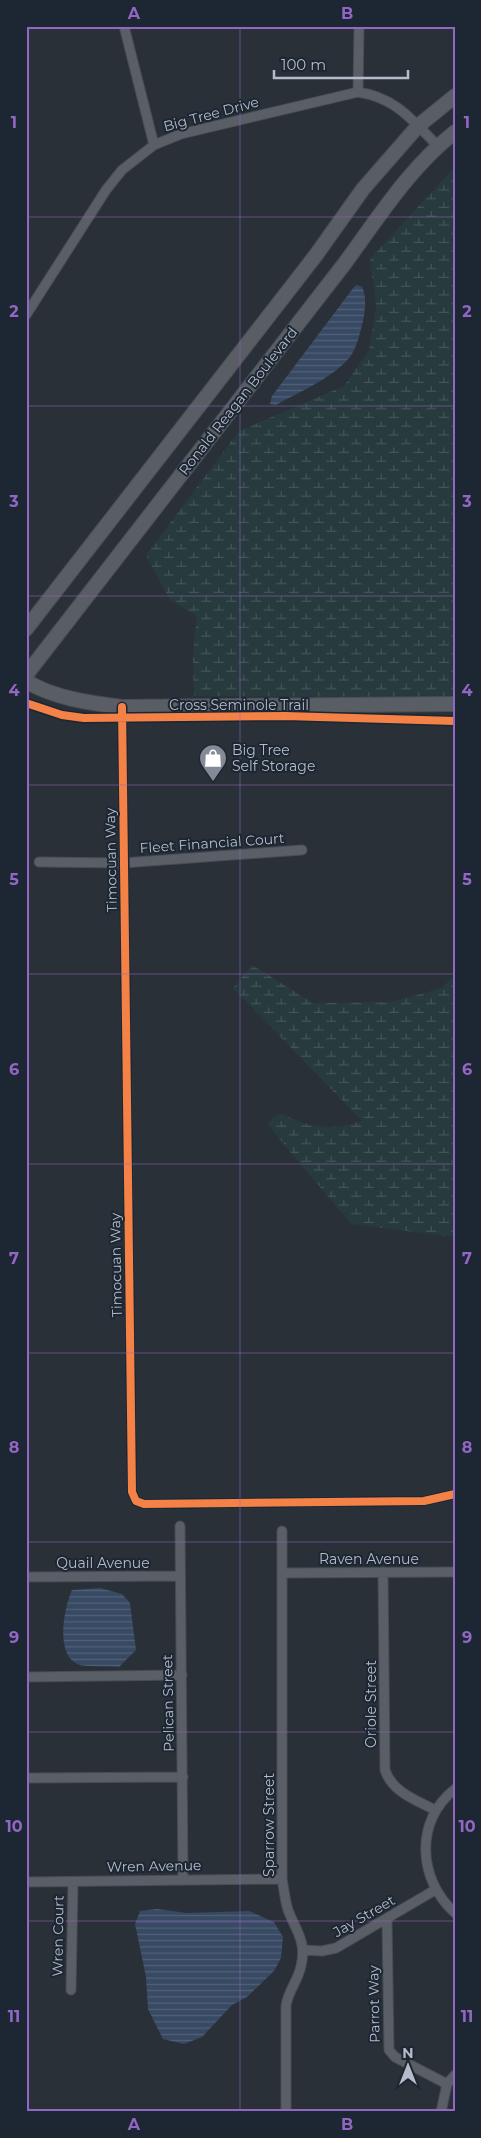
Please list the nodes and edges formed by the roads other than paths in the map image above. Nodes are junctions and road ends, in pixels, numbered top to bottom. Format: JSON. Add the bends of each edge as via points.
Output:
{"nodes":[{"id":1,"x":124,"y":26,"type":"edge"},
{"id":2,"x":359,"y":26,"type":"edge"},
{"id":3,"x":358,"y":92,"type":"junction"},
{"id":4,"x":455,"y":96,"type":"edge"},
{"id":5,"x":418,"y":126,"type":"junction"},
{"id":6,"x":455,"y":132,"type":"edge"},
{"id":7,"x":154,"y":145,"type":"junction"},
{"id":8,"x":437,"y":145,"type":"junction"},
{"id":9,"x":26,"y":315,"type":"edge"},
{"id":10,"x":26,"y":629,"type":"edge"},
{"id":11,"x":26,"y":675,"type":"edge"},
{"id":12,"x":26,"y":680,"type":"edge"},
{"id":13,"x":455,"y":704,"type":"edge"},
{"id":14,"x":122,"y":707,"type":"junction"},
{"id":15,"x":302,"y":850,"type":"dead end"},
{"id":16,"x":39,"y":862,"type":"dead end"},
{"id":17,"x":123,"y":863,"type":"junction"},
{"id":18,"x":455,"y":1494,"type":"edge"},
{"id":19,"x":180,"y":1526,"type":"dead end"},
{"id":20,"x":282,"y":1531,"type":"dead end"},
{"id":21,"x":383,"y":1572,"type":"junction"},
{"id":22,"x":455,"y":1572,"type":"edge"},
{"id":23,"x":283,"y":1573,"type":"junction"},
{"id":24,"x":180,"y":1576,"type":"junction"},
{"id":25,"x":26,"y":1577,"type":"edge"},
{"id":26,"x":182,"y":1675,"type":"junction"},
{"id":27,"x":26,"y":1677,"type":"edge"},
{"id":28,"x":183,"y":1777,"type":"junction"},
{"id":29,"x":26,"y":1778,"type":"edge"},
{"id":30,"x":455,"y":1789,"type":"edge"},
{"id":31,"x":435,"y":1810,"type":"junction"},
{"id":32,"x":183,"y":1879,"type":"junction"},
{"id":33,"x":282,"y":1880,"type":"junction"},
{"id":34,"x":26,"y":1882,"type":"edge"},
{"id":35,"x":73,"y":1882,"type":"junction"},
{"id":36,"x":435,"y":1890,"type":"junction"},
{"id":37,"x":455,"y":1913,"type":"edge"},
{"id":38,"x":386,"y":1920,"type":"junction"},
{"id":39,"x":303,"y":1950,"type":"junction"},
{"id":40,"x":71,"y":1990,"type":"dead end"},
{"id":41,"x":455,"y":2075,"type":"edge"},
{"id":42,"x":447,"y":2084,"type":"junction"},
{"id":43,"x":286,"y":2112,"type":"edge"},
{"id":44,"x":440,"y":2112,"type":"edge"}],
"edges":[{"from":1,"to":7,"type":"street"},
{"from":2,"to":3,"type":"street"},
{"from":3,"to":5,"type":"street","name":"Big Tree Drive","via":[[390,100]]},
{"from":3,"to":7,"type":"street","name":"Big Tree Drive","via":[[181,134]]},
{"from":4,"to":5,"type":"main road","name":"Ronald Reagan Boulevard"},
{"from":5,"to":8,"type":"street","name":"Big Tree Drive"},
{"from":5,"to":10,"type":"main road","name":"Ronald Reagan Boulevard","via":[[363,189],[316,255]]},
{"from":6,"to":8,"type":"main road","name":"Ronald Reagan Boulevard"},
{"from":7,"to":9,"type":"street","name":"Big Tree Drive","via":[[122,170],[106,190]]},
{"from":8,"to":11,"type":"main road","name":"Ronald Reagan Boulevard","via":[[396,193]]},
{"from":12,"to":14,"type":"main road","via":[[37,688],[79,700]]},
{"from":13,"to":14,"type":"main road"},
{"from":14,"to":17,"type":"street","name":"Timocuan Way"},
{"from":15,"to":17,"type":"street","name":"Fleet Financial Court"},
{"from":16,"to":17,"type":"street","name":"Fleet Financial Court"},
{"from":17,"to":18,"type":"street","name":"Timocuan Way","via":[[132,1492],[136,1501],[144,1504],[424,1501]]},
{"from":19,"to":24,"type":"street","name":"Pelican Street"},
{"from":20,"to":23,"type":"street","name":"Sparrow Street"},
{"from":21,"to":22,"type":"street","name":"Raven Avenue"},
{"from":21,"to":23,"type":"street","name":"Raven Avenue"},
{"from":21,"to":31,"type":"street","name":"Oriole Street","via":[[385,1770],[388,1780],[396,1788]]},
{"from":23,"to":33,"type":"street","name":"Sparrow Street"},
{"from":24,"to":25,"type":"street","name":"Quail Avenue"},
{"from":24,"to":26,"type":"street","name":"Pelican Street"},
{"from":26,"to":27,"type":"street"},
{"from":26,"to":28,"type":"street","name":"Pelican Street"},
{"from":28,"to":29,"type":"street"},
{"from":28,"to":32,"type":"street","name":"Pelican Street"},
{"from":30,"to":31,"type":"street"},
{"from":31,"to":36,"type":"street","via":[[428,1833],[426,1857]]},
{"from":32,"to":33,"type":"street","name":"Wren Avenue"},
{"from":32,"to":35,"type":"street","name":"Wren Avenue"},
{"from":33,"to":39,"type":"street","name":"Sparrow Street","via":[[288,1910]]},
{"from":34,"to":35,"type":"street","name":"Wren Avenue"},
{"from":35,"to":40,"type":"street","name":"Wren Court"},
{"from":36,"to":37,"type":"street"},
{"from":36,"to":38,"type":"street","name":"Jay Street"},
{"from":38,"to":39,"type":"street","name":"Jay Street","via":[[336,1948]]},
{"from":38,"to":42,"type":"street","name":"Parrot Way","via":[[389,2050]]},
{"from":39,"to":43,"type":"street","name":"Sparrow Street","via":[[302,1965],[287,1995]]},
{"from":41,"to":42,"type":"street"},
{"from":42,"to":44,"type":"street"}]}
